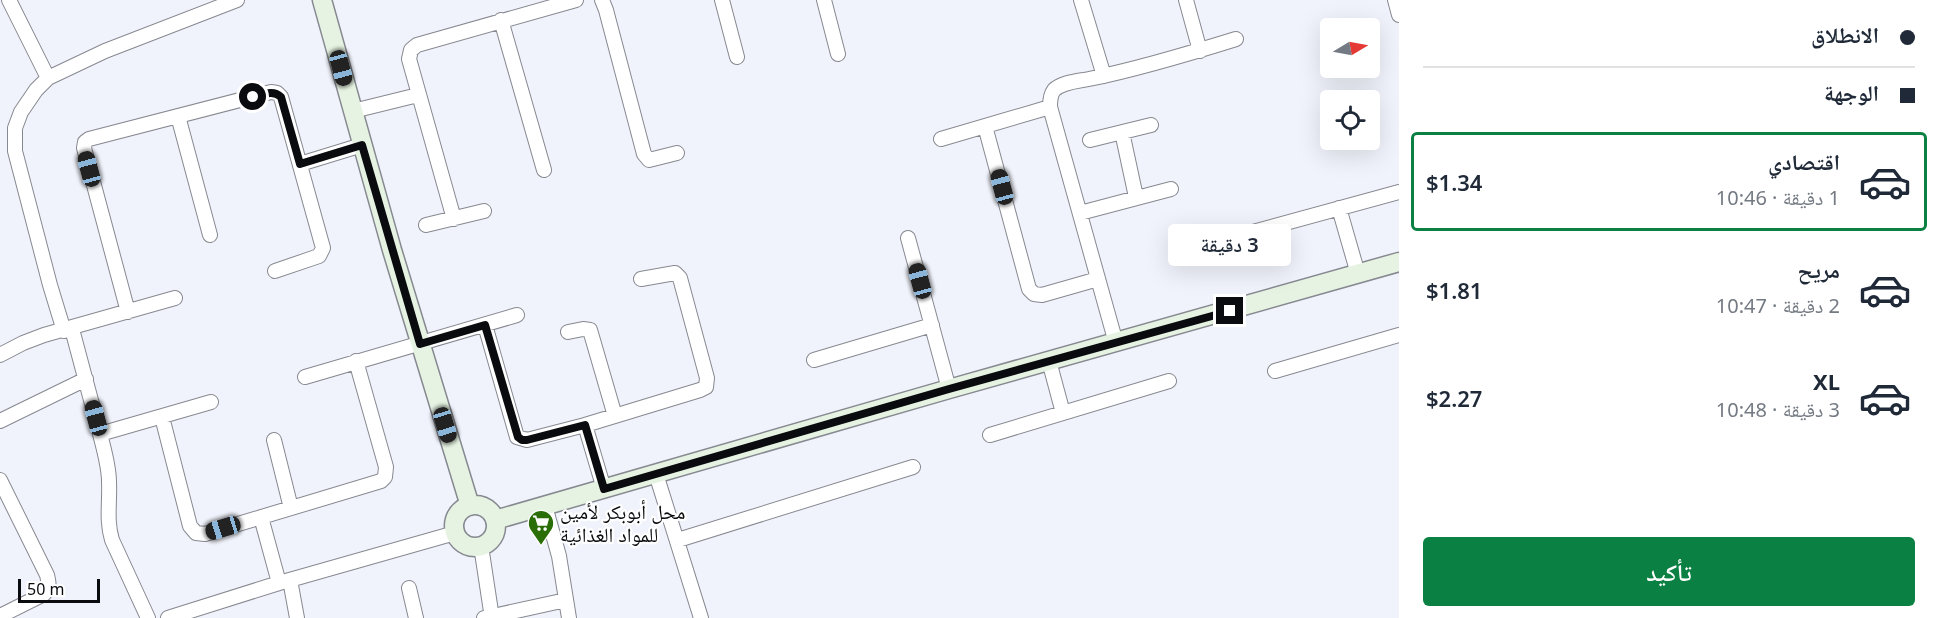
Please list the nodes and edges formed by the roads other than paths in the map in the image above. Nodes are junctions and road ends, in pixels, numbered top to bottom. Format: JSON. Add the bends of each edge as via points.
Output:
{"nodes":[{"id":1,"x":9,"y":0,"type":"edge"},
{"id":2,"x":237,"y":0,"type":"edge"},
{"id":3,"x":576,"y":0,"type":"edge"},
{"id":4,"x":602,"y":0,"type":"edge"},
{"id":5,"x":723,"y":0,"type":"edge"},
{"id":6,"x":824,"y":0,"type":"edge"},
{"id":7,"x":1081,"y":0,"type":"edge"},
{"id":8,"x":1186,"y":0,"type":"edge"},
{"id":9,"x":1395,"y":0,"type":"edge"},
{"id":10,"x":327,"y":1,"type":"edge"},
{"id":11,"x":533,"y":6,"type":"edge"},
{"id":12,"x":1399,"y":15,"type":"edge"},
{"id":13,"x":501,"y":21,"type":"junction"},
{"id":14,"x":1236,"y":39,"type":"dead end"},
{"id":15,"x":1200,"y":51,"type":"junction"},
{"id":16,"x":838,"y":54,"type":"dead end"},
{"id":17,"x":737,"y":57,"type":"dead end"},
{"id":18,"x":1104,"y":76,"type":"junction"},
{"id":19,"x":48,"y":78,"type":"junction"},
{"id":20,"x":417,"y":95,"type":"junction"},
{"id":21,"x":1050,"y":108,"type":"junction"},
{"id":22,"x":353,"y":111,"type":"junction"},
{"id":23,"x":178,"y":116,"type":"junction"},
{"id":24,"x":1151,"y":125,"type":"dead end"},
{"id":25,"x":986,"y":126,"type":"junction"},
{"id":26,"x":1122,"y":132,"type":"junction"},
{"id":27,"x":941,"y":139,"type":"dead end"},
{"id":28,"x":1090,"y":140,"type":"dead end"},
{"id":29,"x":362,"y":145,"type":"junction"},
{"id":30,"x":677,"y":153,"type":"dead end"},
{"id":31,"x":300,"y":164,"type":"junction"},
{"id":32,"x":544,"y":170,"type":"dead end"},
{"id":33,"x":1171,"y":189,"type":"dead end"},
{"id":34,"x":1399,"y":192,"type":"edge"},
{"id":35,"x":1136,"y":197,"type":"junction"},
{"id":36,"x":1339,"y":208,"type":"junction"},
{"id":37,"x":483,"y":211,"type":"dead end"},
{"id":38,"x":1080,"y":213,"type":"junction"},
{"id":39,"x":454,"y":219,"type":"junction"},
{"id":40,"x":426,"y":225,"type":"dead end"},
{"id":41,"x":210,"y":235,"type":"dead end"},
{"id":42,"x":908,"y":238,"type":"dead end"},
{"id":43,"x":1205,"y":245,"type":"dead end"},
{"id":44,"x":1399,"y":262,"type":"edge"},
{"id":45,"x":275,"y":271,"type":"dead end"},
{"id":46,"x":1358,"y":274,"type":"junction"},
{"id":47,"x":641,"y":279,"type":"dead end"},
{"id":48,"x":1098,"y":279,"type":"junction"},
{"id":49,"x":175,"y":298,"type":"dead end"},
{"id":50,"x":128,"y":312,"type":"junction"},
{"id":51,"x":517,"y":315,"type":"dead end"},
{"id":52,"x":485,"y":325,"type":"junction"},
{"id":53,"x":932,"y":325,"type":"junction"},
{"id":54,"x":68,"y":330,"type":"junction"},
{"id":55,"x":568,"y":332,"type":"dead end"},
{"id":56,"x":1399,"y":335,"type":"edge"},
{"id":57,"x":1116,"y":343,"type":"junction"},
{"id":58,"x":420,"y":344,"type":"junction"},
{"id":59,"x":0,"y":355,"type":"edge"},
{"id":60,"x":814,"y":360,"type":"dead end"},
{"id":61,"x":356,"y":361,"type":"junction"},
{"id":62,"x":1049,"y":361,"type":"junction"},
{"id":63,"x":1275,"y":371,"type":"dead end"},
{"id":64,"x":305,"y":377,"type":"dead end"},
{"id":65,"x":86,"y":379,"type":"junction"},
{"id":66,"x":1168,"y":381,"type":"dead end"},
{"id":67,"x":949,"y":389,"type":"junction"},
{"id":68,"x":211,"y":402,"type":"dead end"},
{"id":69,"x":1063,"y":413,"type":"junction"},
{"id":70,"x":615,"y":416,"type":"junction"},
{"id":71,"x":162,"y":417,"type":"junction"},
{"id":72,"x":0,"y":421,"type":"edge"},
{"id":73,"x":585,"y":425,"type":"junction"},
{"id":74,"x":100,"y":434,"type":"junction"},
{"id":75,"x":990,"y":435,"type":"dead end"},
{"id":76,"x":274,"y":440,"type":"dead end"},
{"id":77,"x":913,"y":467,"type":"dead end"},
{"id":78,"x":656,"y":474,"type":"junction"},
{"id":79,"x":0,"y":480,"type":"edge"},
{"id":80,"x":604,"y":489,"type":"junction"},
{"id":81,"x":470,"y":506,"type":"junction"},
{"id":82,"x":545,"y":506,"type":"junction"},
{"id":83,"x":291,"y":508,"type":"junction"},
{"id":84,"x":261,"y":517,"type":"junction"},
{"id":85,"x":495,"y":520,"type":"junction"},
{"id":86,"x":455,"y":533,"type":"junction"},
{"id":87,"x":678,"y":540,"type":"junction"},
{"id":88,"x":481,"y":546,"type":"junction"},
{"id":89,"x":284,"y":582,"type":"junction"},
{"id":90,"x":409,"y":588,"type":"dead end"},
{"id":91,"x":566,"y":600,"type":"junction"},
{"id":92,"x":25,"y":612,"type":"edge"},
{"id":93,"x":0,"y":616,"type":"edge"},
{"id":94,"x":489,"y":617,"type":"edge"},
{"id":95,"x":148,"y":618,"type":"edge"},
{"id":96,"x":168,"y":618,"type":"edge"},
{"id":97,"x":297,"y":618,"type":"edge"},
{"id":98,"x":416,"y":618,"type":"edge"},
{"id":99,"x":569,"y":618,"type":"edge"},
{"id":100,"x":701,"y":618,"type":"edge"}],
"edges":[{"from":1,"to":19,"type":"street"},
{"from":2,"to":19,"type":"street","via":[[105,51]]},
{"from":3,"to":11,"type":"street"},
{"from":4,"to":30,"type":"street","via":[[644,154],[654,160]]},
{"from":5,"to":17,"type":"street"},
{"from":6,"to":16,"type":"street"},
{"from":7,"to":18,"type":"street"},
{"from":8,"to":15,"type":"street"},
{"from":9,"to":12,"type":"street"},
{"from":10,"to":22,"type":"main road"},
{"from":11,"to":13,"type":"street"},
{"from":13,"to":20,"type":"street","via":[[411,50],[409,59]]},
{"from":13,"to":32,"type":"street"},
{"from":14,"to":15,"type":"street"},
{"from":15,"to":18,"type":"street"},
{"from":18,"to":21,"type":"street","via":[[1055,90]]},
{"from":19,"to":54,"type":"street","via":[[21,112],[15,128],[15,151],[47,275]]},
{"from":20,"to":22,"type":"street"},
{"from":20,"to":39,"type":"street"},
{"from":21,"to":25,"type":"street"},
{"from":21,"to":38,"type":"street"},
{"from":22,"to":29,"type":"main road"},
{"from":23,"to":31,"type":"street","via":[[277,93]]},
{"from":23,"to":41,"type":"street"},
{"from":23,"to":50,"type":"street","via":[[85,142]]},
{"from":24,"to":26,"type":"street"},
{"from":25,"to":27,"type":"street"},
{"from":25,"to":48,"type":"street","via":[[1029,289],[1042,295]]},
{"from":26,"to":28,"type":"street"},
{"from":26,"to":35,"type":"street"},
{"from":29,"to":31,"type":"street"},
{"from":29,"to":58,"type":"main road"},
{"from":31,"to":45,"type":"street","via":[[323,248],[315,258]]},
{"from":33,"to":35,"type":"street"},
{"from":34,"to":36,"type":"street"},
{"from":35,"to":38,"type":"street"},
{"from":36,"to":43,"type":"street"},
{"from":36,"to":46,"type":"street"},
{"from":37,"to":39,"type":"street"},
{"from":38,"to":48,"type":"street"},
{"from":39,"to":40,"type":"street"},
{"from":42,"to":53,"type":"street"},
{"from":44,"to":46,"type":"main road"},
{"from":46,"to":57,"type":"main road"},
{"from":47,"to":70,"type":"street","via":[[667,273],[680,278],[708,383],[700,390]]},
{"from":48,"to":57,"type":"street"},
{"from":49,"to":50,"type":"street"},
{"from":50,"to":54,"type":"street"},
{"from":51,"to":52,"type":"street"},
{"from":52,"to":58,"type":"street"},
{"from":52,"to":73,"type":"street","via":[[518,437],[527,440]]},
{"from":53,"to":60,"type":"street"},
{"from":53,"to":67,"type":"street"},
{"from":54,"to":59,"type":"street","via":[[23,343]]},
{"from":54,"to":65,"type":"street"},
{"from":55,"to":70,"type":"street","via":[[590,330]]},
{"from":56,"to":63,"type":"street"},
{"from":57,"to":62,"type":"main road"},
{"from":58,"to":61,"type":"street"},
{"from":58,"to":81,"type":"main road"},
{"from":61,"to":64,"type":"street"},
{"from":61,"to":83,"type":"street","via":[[386,467],[385,477]]},
{"from":62,"to":67,"type":"main road"},
{"from":62,"to":69,"type":"street"},
{"from":65,"to":72,"type":"street"},
{"from":65,"to":74,"type":"street"},
{"from":66,"to":69,"type":"street"},
{"from":67,"to":78,"type":"main road"},
{"from":68,"to":71,"type":"street"},
{"from":69,"to":75,"type":"street"},
{"from":70,"to":73,"type":"street"},
{"from":71,"to":74,"type":"street"},
{"from":71,"to":84,"type":"street","via":[[190,526],[196,533]]},
{"from":73,"to":80,"type":"street"},
{"from":74,"to":95,"type":"street","via":[[109,475],[109,530]]},
{"from":76,"to":83,"type":"street"},
{"from":77,"to":87,"type":"street"},
{"from":78,"to":80,"type":"main road"},
{"from":78,"to":87,"type":"street"},
{"from":79,"to":92,"type":"street","via":[[49,583],[44,594]]},
{"from":80,"to":82,"type":"main road"},
{"from":81,"to":85,"type":"main road","via":[[488,510]]},
{"from":81,"to":86,"type":"main road","via":[[455,519]]},
{"from":82,"to":85,"type":"main road"},
{"from":82,"to":91,"type":"street"},
{"from":83,"to":84,"type":"street"},
{"from":84,"to":89,"type":"street"},
{"from":85,"to":88,"type":"main road","via":[[495,533]]},
{"from":86,"to":88,"type":"main road","via":[[465,545]]},
{"from":86,"to":89,"type":"street"},
{"from":87,"to":100,"type":"street"},
{"from":88,"to":94,"type":"street"},
{"from":89,"to":96,"type":"street"},
{"from":89,"to":97,"type":"street"},
{"from":90,"to":98,"type":"street"},
{"from":91,"to":94,"type":"street"},
{"from":91,"to":99,"type":"street"},
{"from":92,"to":93,"type":"street"}]}
